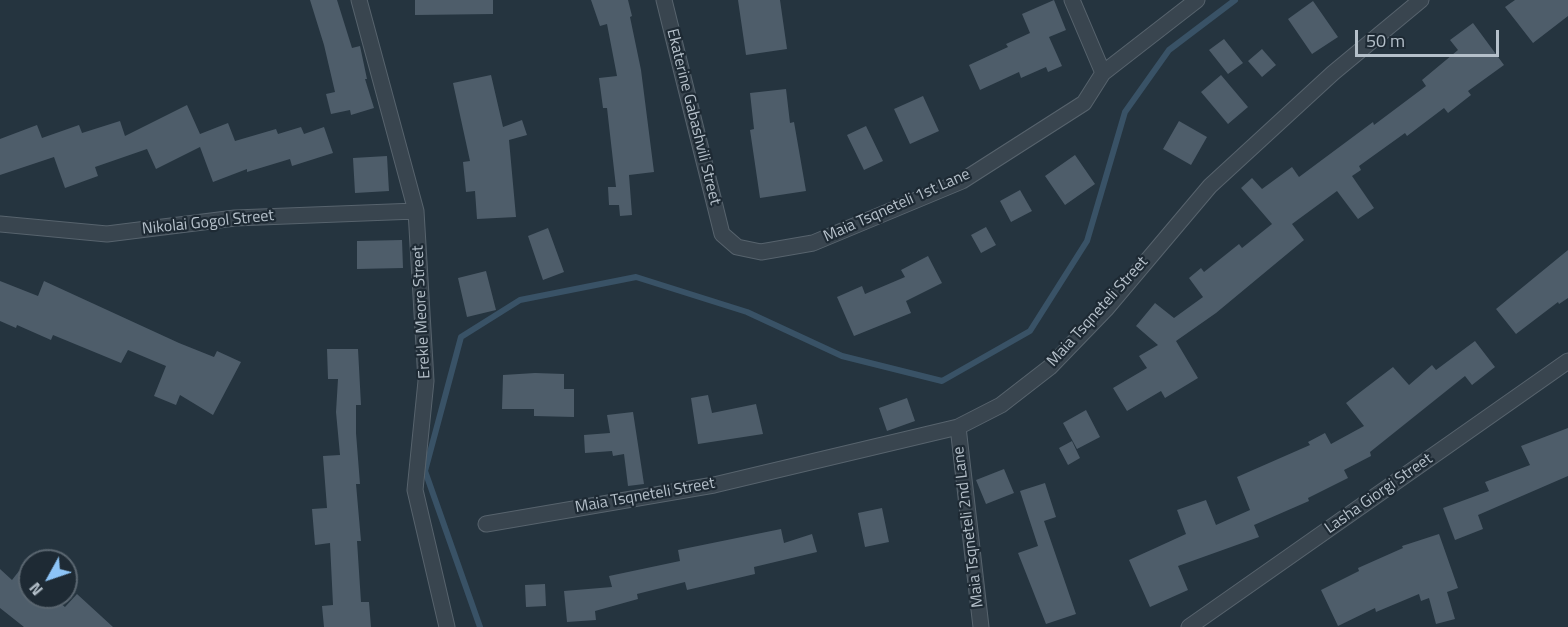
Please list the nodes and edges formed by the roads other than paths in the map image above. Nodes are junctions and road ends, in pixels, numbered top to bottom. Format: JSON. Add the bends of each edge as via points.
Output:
{"nodes":[{"id":1,"x":359,"y":0,"type":"edge"},
{"id":2,"x":664,"y":0,"type":"edge"},
{"id":3,"x":1072,"y":0,"type":"edge"},
{"id":4,"x":1197,"y":0,"type":"edge"},
{"id":5,"x":1421,"y":0,"type":"edge"},
{"id":6,"x":1103,"y":73,"type":"junction"},
{"id":7,"x":416,"y":210,"type":"junction"},
{"id":8,"x":0,"y":225,"type":"edge"},
{"id":9,"x":722,"y":234,"type":"joint"},
{"id":10,"x":1568,"y":361,"type":"edge"},
{"id":11,"x":958,"y":427,"type":"junction"},
{"id":12,"x":486,"y":524,"type":"dead end"},
{"id":13,"x":447,"y":627,"type":"edge"},
{"id":14,"x":981,"y":627,"type":"edge"},
{"id":15,"x":1189,"y":627,"type":"edge"}],
"edges":[{"from":1,"to":7,"type":"street","name":"Erekle Meore Street"},
{"from":2,"to":9,"type":"street","name":"Ekaterine Gabashvili Street"},
{"from":3,"to":6,"type":"street"},
{"from":4,"to":6,"type":"street","name":"Maia Tsqneteli 1st Lane"},
{"from":5,"to":11,"type":"street","name":"Maia Tsqneteli Street","via":[[1333,73],[1210,186],[1107,308],[1050,367],[1001,405]]},
{"from":6,"to":9,"type":"street","name":"Maia Tsqneteli 1st Lane","via":[[1084,103],[962,181],[813,243],[762,252],[737,247]]},
{"from":7,"to":8,"type":"street","name":"Nikolai Gogol Street","via":[[235,218],[107,234]]},
{"from":7,"to":13,"type":"street","name":"Erekle Meore Street","via":[[426,381],[415,490]]},
{"from":10,"to":15,"type":"street","name":"Lasha Giorgi Street"},
{"from":11,"to":12,"type":"street","name":"Maia Tsqneteli Street","via":[[714,485]]},
{"from":11,"to":14,"type":"street","name":"Maia Tsqneteli 2nd Lane"}]}
